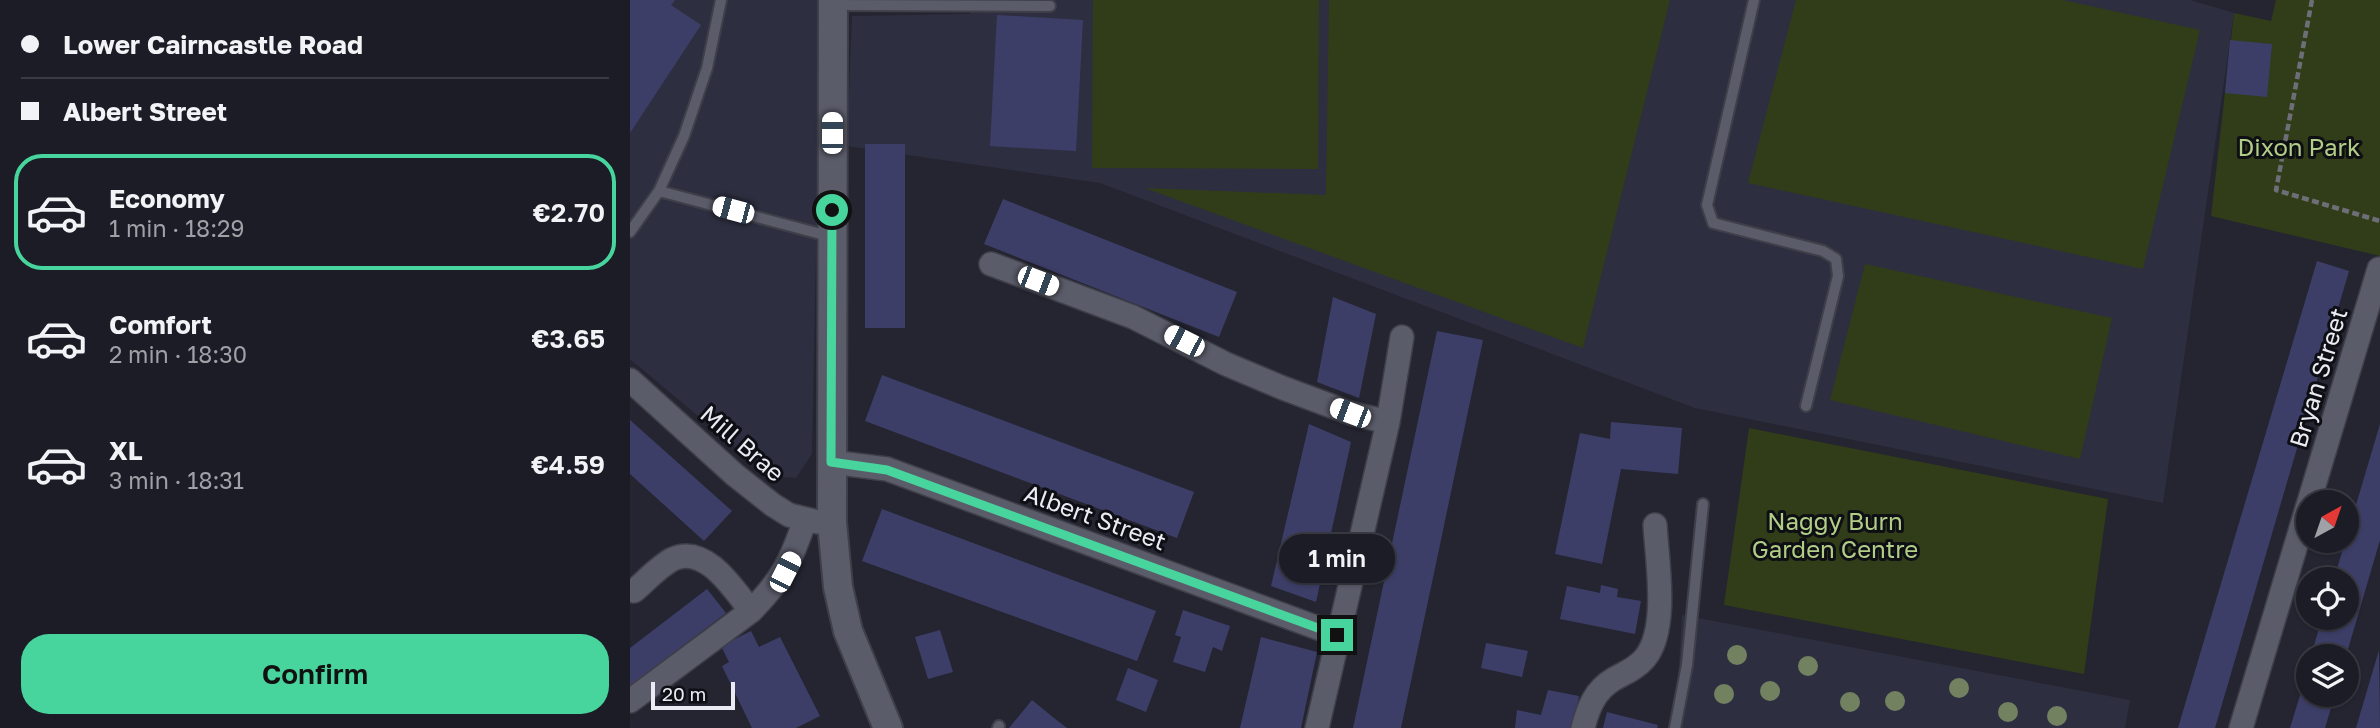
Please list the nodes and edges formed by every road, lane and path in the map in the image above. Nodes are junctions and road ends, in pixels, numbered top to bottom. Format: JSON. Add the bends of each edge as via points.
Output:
{"nodes":[{"id":1,"x":721,"y":0,"type":"edge"},
{"id":2,"x":1754,"y":0,"type":"edge"},
{"id":3,"x":2312,"y":0,"type":"edge"},
{"id":4,"x":833,"y":3,"type":"edge"},
{"id":5,"x":1050,"y":6,"type":"dead end"},
{"id":6,"x":659,"y":191,"type":"junction"},
{"id":7,"x":2380,"y":221,"type":"edge"},
{"id":8,"x":630,"y":232,"type":"edge"},
{"id":9,"x":832,"y":237,"type":"junction"},
{"id":10,"x":991,"y":264,"type":"dead end"},
{"id":11,"x":2379,"y":269,"type":"edge"},
{"id":12,"x":1402,"y":337,"type":"dead end"},
{"id":13,"x":630,"y":380,"type":"edge"},
{"id":14,"x":1806,"y":406,"type":"dead end"},
{"id":15,"x":1388,"y":422,"type":"junction"},
{"id":16,"x":831,"y":462,"type":"junction"},
{"id":17,"x":2313,"y":490,"type":"edge"},
{"id":18,"x":1703,"y":504,"type":"dead end"},
{"id":19,"x":819,"y":521,"type":"junction"},
{"id":20,"x":1655,"y":524,"type":"dead end"},
{"id":21,"x":2296,"y":547,"type":"edge"},
{"id":22,"x":634,"y":591,"type":"dead end"},
{"id":23,"x":751,"y":611,"type":"junction"},
{"id":24,"x":1337,"y":635,"type":"junction"},
{"id":25,"x":630,"y":701,"type":"edge"},
{"id":26,"x":888,"y":728,"type":"edge"},
{"id":27,"x":1317,"y":728,"type":"edge"},
{"id":28,"x":1583,"y":728,"type":"edge"},
{"id":29,"x":1675,"y":728,"type":"edge"},
{"id":30,"x":2241,"y":728,"type":"edge"}],
"edges":[{"from":1,"to":6,"type":"lane","via":[[707,68]]},
{"from":2,"to":14,"type":"lane","via":[[1707,205],[1713,223],[1823,251],[1836,259],[1838,276]]},
{"from":3,"to":7,"type":"path","via":[[2276,190]]},
{"from":4,"to":5,"type":"lane"},
{"from":4,"to":9,"type":"street"},
{"from":6,"to":8,"type":"lane"},
{"from":6,"to":9,"type":"lane"},
{"from":9,"to":16,"type":"street"},
{"from":10,"to":15,"type":"street","via":[[1133,317],[1283,388]]},
{"from":11,"to":17,"type":"street","name":"Bryan Street"},
{"from":12,"to":15,"type":"street"},
{"from":13,"to":19,"type":"street","name":"Mill Brae","via":[[773,505]]},
{"from":15,"to":24,"type":"street"},
{"from":16,"to":19,"type":"street"},
{"from":16,"to":24,"type":"street","name":"Albert Street","via":[[887,470]]},
{"from":18,"to":29,"type":"lane","via":[[1687,664]]},
{"from":19,"to":23,"type":"street","via":[[785,572]]},
{"from":19,"to":26,"type":"street","via":[[848,631]]},
{"from":20,"to":28,"type":"street","via":[[1659,605],[1653,643],[1639,664],[1598,694]]},
{"from":21,"to":30,"type":"street","name":"Bryan Street"},
{"from":22,"to":23,"type":"street","via":[[672,560],[691,557],[713,567]]},
{"from":23,"to":25,"type":"street"},
{"from":24,"to":27,"type":"street"}]}
